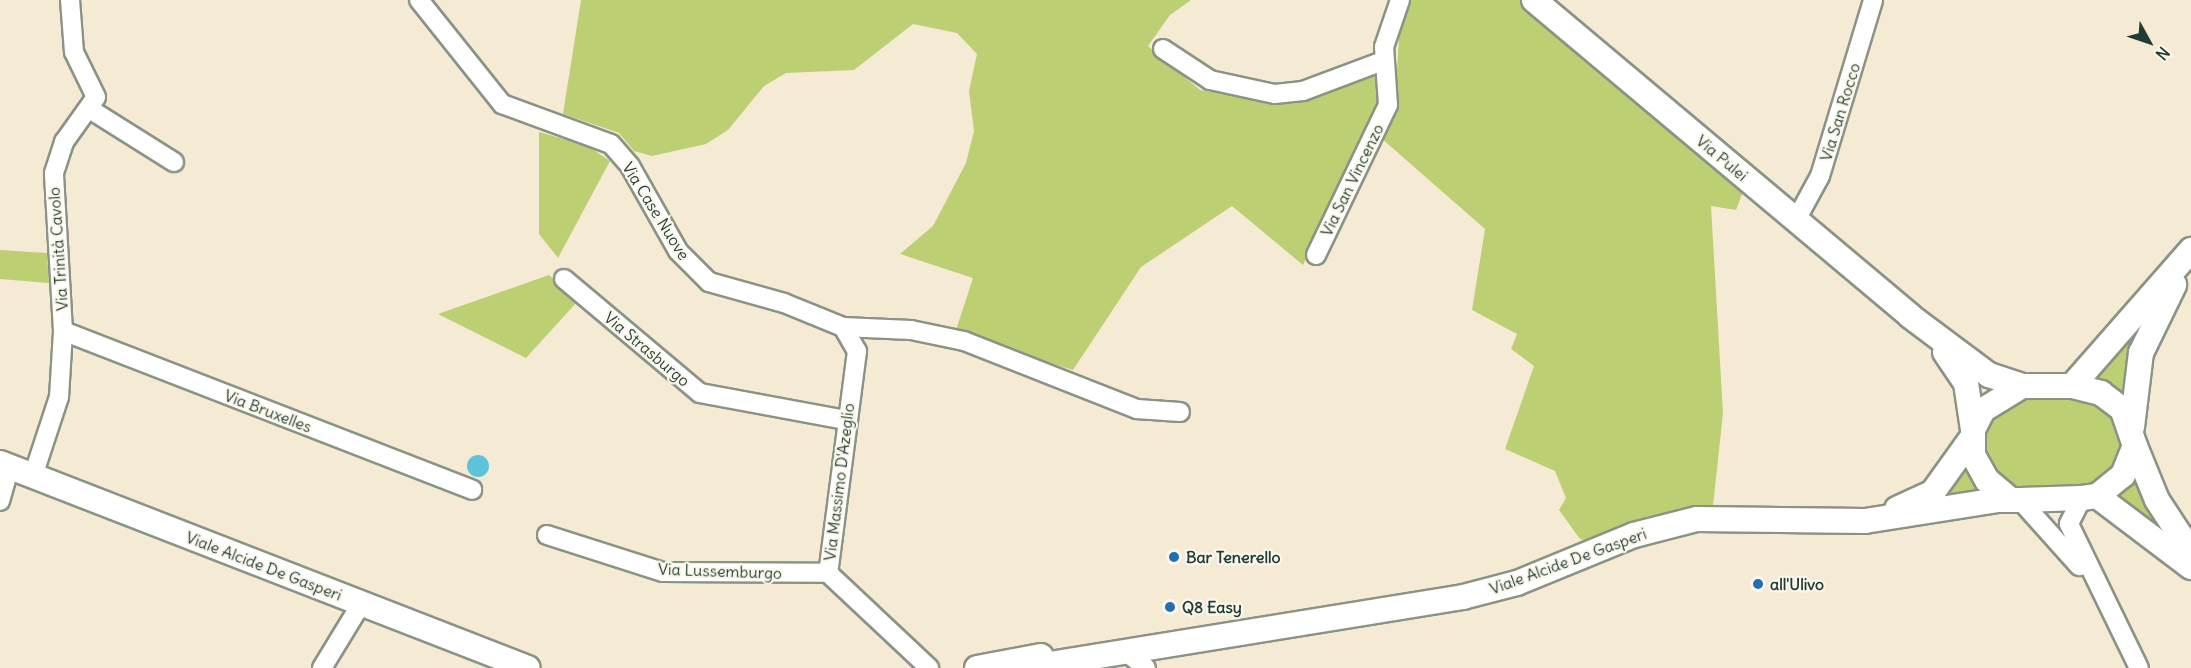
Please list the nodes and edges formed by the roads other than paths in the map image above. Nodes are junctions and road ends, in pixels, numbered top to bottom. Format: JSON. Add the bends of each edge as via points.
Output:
{"nodes":[{"id":1,"x":70,"y":0,"type":"edge"},
{"id":2,"x":419,"y":0,"type":"edge"},
{"id":3,"x":1400,"y":0,"type":"edge"},
{"id":4,"x":1534,"y":0,"type":"edge"},
{"id":5,"x":1873,"y":0,"type":"edge"},
{"id":6,"x":1163,"y":49,"type":"dead end"},
{"id":7,"x":1383,"y":61,"type":"junction"},
{"id":8,"x":91,"y":110,"type":"junction"},
{"id":9,"x":174,"y":162,"type":"dead end"},
{"id":10,"x":1796,"y":220,"type":"junction"},
{"id":11,"x":2191,"y":250,"type":"edge"},
{"id":12,"x":1316,"y":255,"type":"dead end"},
{"id":13,"x":2191,"y":261,"type":"edge"},
{"id":14,"x":564,"y":279,"type":"dead end"},
{"id":15,"x":1910,"y":316,"type":"junction"},
{"id":16,"x":843,"y":327,"type":"junction"},
{"id":17,"x":63,"y":331,"type":"junction"},
{"id":18,"x":2022,"y":386,"type":"junction"},
{"id":19,"x":2072,"y":386,"type":"junction"},
{"id":20,"x":1180,"y":412,"type":"dead end"},
{"id":21,"x":846,"y":420,"type":"junction"},
{"id":22,"x":1972,"y":435,"type":"junction"},
{"id":23,"x":2134,"y":436,"type":"junction"},
{"id":24,"x":5,"y":465,"type":"edge"},
{"id":25,"x":33,"y":476,"type":"junction"},
{"id":26,"x":472,"y":490,"type":"dead end"},
{"id":27,"x":2090,"y":497,"type":"junction"},
{"id":28,"x":2015,"y":500,"type":"junction"},
{"id":29,"x":0,"y":501,"type":"edge"},
{"id":30,"x":1865,"y":521,"type":"junction"},
{"id":31,"x":547,"y":535,"type":"dead end"},
{"id":32,"x":2191,"y":552,"type":"edge"},
{"id":33,"x":2191,"y":567,"type":"edge"},
{"id":34,"x":828,"y":573,"type":"junction"},
{"id":35,"x":2098,"y":591,"type":"junction"},
{"id":36,"x":361,"y":604,"type":"junction"},
{"id":37,"x":1272,"y":625,"type":"junction"},
{"id":38,"x":924,"y":661,"type":"edge"},
{"id":39,"x":1135,"y":664,"type":"edge"},
{"id":40,"x":322,"y":668,"type":"edge"},
{"id":41,"x":528,"y":668,"type":"edge"},
{"id":42,"x":943,"y":668,"type":"edge"},
{"id":43,"x":977,"y":668,"type":"edge"},
{"id":44,"x":1025,"y":668,"type":"edge"},
{"id":45,"x":2139,"y":668,"type":"edge"}],
"edges":[{"from":1,"to":8,"type":"street","via":[[74,52],[96,97]]},
{"from":2,"to":16,"type":"street","name":"Via Case Nuove","via":[[502,104],[611,144],[678,251],[709,282],[784,303]]},
{"from":3,"to":7,"type":"street","name":"Via San Vincenzo"},
{"from":4,"to":10,"type":"main road","name":"Via Pulei"},
{"from":5,"to":10,"type":"street","name":"Via San Rocco","via":[[1820,176]]},
{"from":6,"to":7,"type":"street","via":[[1210,80],[1275,94],[1303,91]]},
{"from":7,"to":12,"type":"street","name":"Via San Vincenzo","via":[[1388,105]]},
{"from":8,"to":9,"type":"street"},
{"from":8,"to":17,"type":"street","name":"Via Trinità Cavolo","via":[[64,142],[54,173]]},
{"from":10,"to":15,"type":"main road","name":"Via Pulei"},
{"from":11,"to":19,"type":"main road"},
{"from":13,"to":23,"type":"main road","via":[[2167,295],[2141,353]]},
{"from":14,"to":21,"type":"street","name":"Via Strasburgo","via":[[700,393]]},
{"from":15,"to":18,"type":"main road","via":[[1989,375]]},
{"from":15,"to":22,"type":"main road","via":[[1959,367],[1970,398]]},
{"from":16,"to":20,"type":"street","name":"Via Case Nuove","via":[[910,330],[964,340],[1137,409]]},
{"from":16,"to":21,"type":"street","name":"Via Massimo D'Azeglio","via":[[857,351]]},
{"from":17,"to":25,"type":"street","name":"Via Trinità Cavolo","via":[[59,397]]},
{"from":17,"to":26,"type":"street","name":"Via Bruxelles"},
{"from":18,"to":19,"type":"main road"},
{"from":18,"to":22,"type":"main road","via":[[1983,410]]},
{"from":19,"to":23,"type":"main road","via":[[2113,400]]},
{"from":21,"to":34,"type":"street","name":"Via Massimo D'Azeglio"},
{"from":22,"to":28,"type":"main road","via":[[1979,470]]},
{"from":22,"to":30,"type":"main road","via":[[1932,492]]},
{"from":23,"to":27,"type":"main road","via":[[2123,475]]},
{"from":23,"to":32,"type":"main road","via":[[2157,500]]},
{"from":24,"to":25,"type":"main road","name":"Viale Alcide De Gasperi"},
{"from":24,"to":29,"type":"street"},
{"from":25,"to":36,"type":"main road","name":"Viale Alcide De Gasperi"},
{"from":27,"to":28,"type":"main road"},
{"from":27,"to":33,"type":"main road"},
{"from":27,"to":35,"type":"street","via":[[2069,524]]},
{"from":28,"to":30,"type":"main road","name":"Viale Alcide De Gasperi"},
{"from":28,"to":35,"type":"street","via":[[2063,542]]},
{"from":30,"to":37,"type":"main road","name":"Viale Alcide De Gasperi","via":[[1697,519],[1634,535],[1517,583],[1463,597]]},
{"from":31,"to":34,"type":"street","name":"Via Lussemburgo","via":[[663,572]]},
{"from":34,"to":38,"type":"street","name":"Via Massimo D'Azeglio","via":[[835,585]]},
{"from":35,"to":45,"type":"street"},
{"from":36,"to":40,"type":"street"},
{"from":36,"to":41,"type":"main road","name":"Viale Alcide De Gasperi"},
{"from":37,"to":39,"type":"main road"},
{"from":37,"to":43,"type":"main road","via":[[1232,626]]},
{"from":38,"to":42,"type":"street","name":"Via Massimo D'Azeglio"},
{"from":39,"to":44,"type":"main road"}]}
